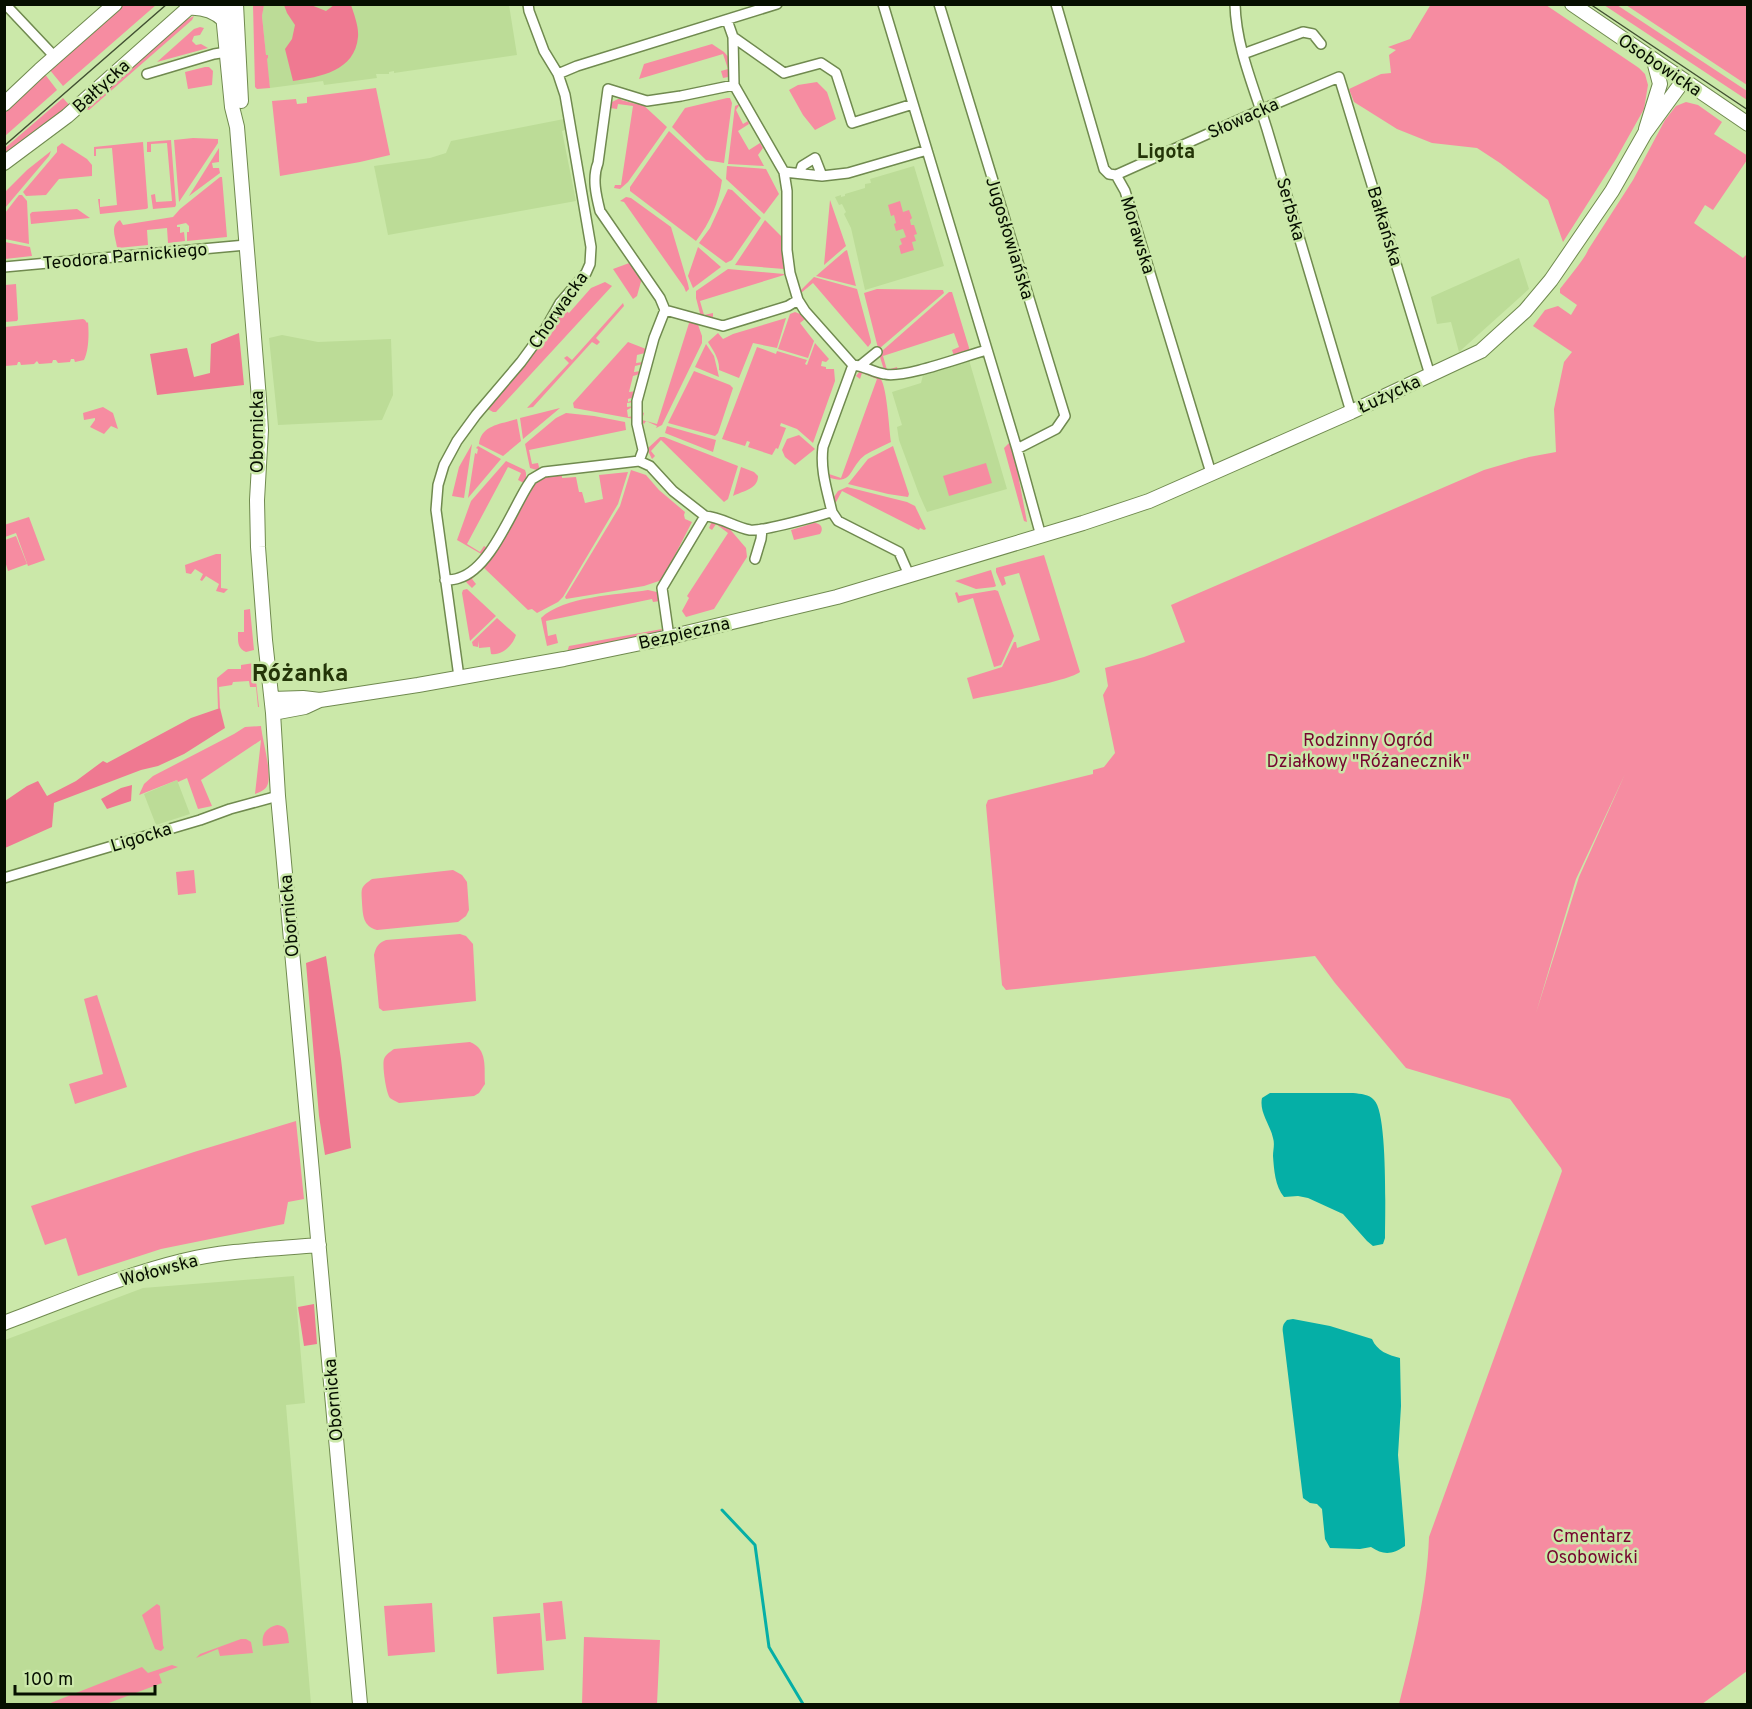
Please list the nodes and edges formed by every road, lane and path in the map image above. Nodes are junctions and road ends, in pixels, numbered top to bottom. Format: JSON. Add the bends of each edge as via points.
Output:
{"nodes":[{"id":1,"x":5,"y":4,"type":"edge"},
{"id":2,"x":115,"y":4,"type":"edge"},
{"id":3,"x":222,"y":4,"type":"edge"},
{"id":4,"x":236,"y":4,"type":"edge"},
{"id":5,"x":528,"y":4,"type":"edge"},
{"id":6,"x":777,"y":4,"type":"edge"},
{"id":7,"x":882,"y":4,"type":"edge"},
{"id":8,"x":939,"y":4,"type":"edge"},
{"id":9,"x":1056,"y":4,"type":"edge"},
{"id":10,"x":1234,"y":4,"type":"edge"},
{"id":11,"x":1572,"y":4,"type":"edge"},
{"id":12,"x":191,"y":6,"type":"edge"},
{"id":13,"x":224,"y":20,"type":"junction"},
{"id":14,"x":727,"y":20,"type":"junction"},
{"id":15,"x":733,"y":37,"type":"junction"},
{"id":16,"x":1321,"y":44,"type":"dead end"},
{"id":17,"x":227,"y":52,"type":"junction"},
{"id":18,"x":1243,"y":54,"type":"junction"},
{"id":19,"x":55,"y":57,"type":"junction"},
{"id":20,"x":1654,"y":61,"type":"junction"},
{"id":21,"x":147,"y":74,"type":"dead end"},
{"id":22,"x":558,"y":74,"type":"junction"},
{"id":23,"x":1339,"y":77,"type":"joint"},
{"id":24,"x":1683,"y":81,"type":"junction"},
{"id":25,"x":1660,"y":84,"type":"junction"},
{"id":26,"x":734,"y":85,"type":"junction"},
{"id":27,"x":4,"y":104,"type":"edge"},
{"id":28,"x":913,"y":104,"type":"junction"},
{"id":29,"x":1261,"y":110,"type":"junction"},
{"id":30,"x":1748,"y":124,"type":"edge"},
{"id":31,"x":237,"y":127,"type":"junction"},
{"id":32,"x":1645,"y":134,"type":"junction"},
{"id":33,"x":927,"y":150,"type":"junction"},
{"id":34,"x":4,"y":163,"type":"edge"},
{"id":35,"x":784,"y":172,"type":"junction"},
{"id":36,"x":800,"y":173,"type":"junction"},
{"id":37,"x":1116,"y":175,"type":"junction"},
{"id":38,"x":822,"y":176,"type":"junction"},
{"id":39,"x":246,"y":245,"type":"junction"},
{"id":40,"x":4,"y":267,"type":"edge"},
{"id":41,"x":798,"y":300,"type":"junction"},
{"id":42,"x":665,"y":310,"type":"junction"},
{"id":43,"x":987,"y":350,"type":"junction"},
{"id":44,"x":877,"y":352,"type":"dead end"},
{"id":45,"x":857,"y":365,"type":"junction"},
{"id":46,"x":1430,"y":375,"type":"junction"},
{"id":47,"x":1351,"y":412,"type":"junction"},
{"id":48,"x":1017,"y":448,"type":"junction"},
{"id":49,"x":639,"y":461,"type":"junction"},
{"id":50,"x":1211,"y":473,"type":"junction"},
{"id":51,"x":832,"y":512,"type":"junction"},
{"id":52,"x":705,"y":516,"type":"junction"},
{"id":53,"x":762,"y":529,"type":"junction"},
{"id":54,"x":1041,"y":536,"type":"junction"},
{"id":55,"x":755,"y":559,"type":"dead end"},
{"id":56,"x":909,"y":575,"type":"junction"},
{"id":57,"x":445,"y":580,"type":"junction"},
{"id":58,"x":669,"y":637,"type":"junction"},
{"id":59,"x":459,"y":677,"type":"junction"},
{"id":60,"x":273,"y":706,"type":"junction"},
{"id":61,"x":278,"y":796,"type":"junction"},
{"id":62,"x":4,"y":878,"type":"edge"},
{"id":63,"x":319,"y":1245,"type":"junction"},
{"id":64,"x":4,"y":1323,"type":"edge"},
{"id":65,"x":360,"y":1704,"type":"edge"}],
"edges":[{"from":1,"to":19,"type":"street"},
{"from":2,"to":19,"type":"street"},
{"from":3,"to":13,"type":"street","name":"Obornicka"},
{"from":4,"to":31,"type":"street","name":"Obornicka","via":[[241,107]]},
{"from":5,"to":22,"type":"street","name":"Chorwacka","via":[[544,51]]},
{"from":6,"to":14,"type":"street"},
{"from":7,"to":28,"type":"street"},
{"from":8,"to":48,"type":"street","name":"Jugosłowiańska","via":[[1065,417],[1056,429]]},
{"from":9,"to":37,"type":"street","name":"Morawska","via":[[1104,169]]},
{"from":10,"to":18,"type":"street","name":"Serbska"},
{"from":11,"to":20,"type":"street","name":"Osobowicka"},
{"from":12,"to":13,"type":"street","via":[[206,9]]},
{"from":12,"to":34,"type":"street","name":"Bałtycka","via":[[68,116]]},
{"from":13,"to":17,"type":"street","name":"Obornicka"},
{"from":14,"to":15,"type":"street"},
{"from":14,"to":22,"type":"street"},
{"from":15,"to":26,"type":"street"},
{"from":15,"to":28,"type":"street","via":[[784,73],[821,63],[837,73],[852,123]]},
{"from":16,"to":18,"type":"street","via":[[1313,34],[1303,32]]},
{"from":17,"to":21,"type":"street"},
{"from":17,"to":31,"type":"street","name":"Obornicka"},
{"from":18,"to":29,"type":"street","name":"Serbska"},
{"from":19,"to":27,"type":"street"},
{"from":20,"to":24,"type":"street","name":"Osobowicka"},
{"from":20,"to":25,"type":"street"},
{"from":22,"to":57,"type":"street","name":"Chorwacka","via":[[591,248],[590,264],[521,362],[468,426],[444,465],[436,510]]},
{"from":23,"to":29,"type":"street","name":"Słowacka"},
{"from":23,"to":46,"type":"street","name":"Bałkańska"},
{"from":24,"to":25,"type":"street"},
{"from":24,"to":30,"type":"street","name":"Osobowicka"},
{"from":24,"to":32,"type":"street","name":"Łużycka"},
{"from":25,"to":32,"type":"street","name":"Łużycka"},
{"from":26,"to":35,"type":"street"},
{"from":26,"to":42,"type":"street","via":[[646,101],[608,89],[595,171],[600,211]]},
{"from":28,"to":33,"type":"street"},
{"from":29,"to":37,"type":"street","name":"Słowacka"},
{"from":29,"to":47,"type":"street","name":"Serbska"},
{"from":31,"to":39,"type":"street","name":"Obornicka"},
{"from":32,"to":46,"type":"street","name":"Łużycka","via":[[1577,244],[1526,312],[1481,351]]},
{"from":33,"to":38,"type":"street","via":[[848,173]]},
{"from":33,"to":43,"type":"street"},
{"from":35,"to":36,"type":"street"},
{"from":35,"to":41,"type":"street","via":[[787,250]]},
{"from":36,"to":38,"type":"street"},
{"from":36,"to":38,"type":"street","via":[[802,166],[815,158]]},
{"from":37,"to":50,"type":"street","name":"Morawska","via":[[1125,191]]},
{"from":39,"to":40,"type":"street","name":"Teodora Parnickiego"},
{"from":39,"to":60,"type":"street","name":"Obornicka","via":[[260,416],[258,547]]},
{"from":41,"to":42,"type":"street","via":[[723,326]]},
{"from":41,"to":45,"type":"street"},
{"from":42,"to":49,"type":"street","via":[[637,401],[643,450]]},
{"from":43,"to":45,"type":"street","via":[[903,373],[884,375]]},
{"from":43,"to":48,"type":"street"},
{"from":44,"to":45,"type":"street"},
{"from":45,"to":51,"type":"street","via":[[822,447],[823,478]]},
{"from":46,"to":47,"type":"street","name":"Łużycka"},
{"from":47,"to":50,"type":"street","name":"Łużycka"},
{"from":48,"to":54,"type":"street"},
{"from":49,"to":52,"type":"street","via":[[650,466],[673,491]]},
{"from":49,"to":57,"type":"street","via":[[544,472],[532,479],[494,547],[480,564],[460,578]]},
{"from":50,"to":54,"type":"street","name":"Łużycka","via":[[1114,514]]},
{"from":51,"to":53,"type":"street"},
{"from":51,"to":56,"type":"street","via":[[838,521],[899,552]]},
{"from":52,"to":53,"type":"street","via":[[749,530]]},
{"from":52,"to":58,"type":"street","via":[[662,588]]},
{"from":53,"to":55,"type":"street"},
{"from":54,"to":56,"type":"street","name":"Bezpieczna"},
{"from":56,"to":58,"type":"street","name":"Bezpieczna","via":[[837,597]]},
{"from":57,"to":59,"type":"street","name":"Chorwacka"},
{"from":58,"to":59,"type":"street","name":"Bezpieczna"},
{"from":59,"to":60,"type":"street","name":"Bezpieczna","via":[[320,700],[305,707]]},
{"from":60,"to":61,"type":"street","name":"Obornicka"},
{"from":61,"to":62,"type":"street","name":"Ligocka"},
{"from":61,"to":63,"type":"street","name":"Obornicka"},
{"from":63,"to":64,"type":"street","name":"Wołowska","via":[[185,1260]]},
{"from":63,"to":65,"type":"street","name":"Obornicka"}]}
